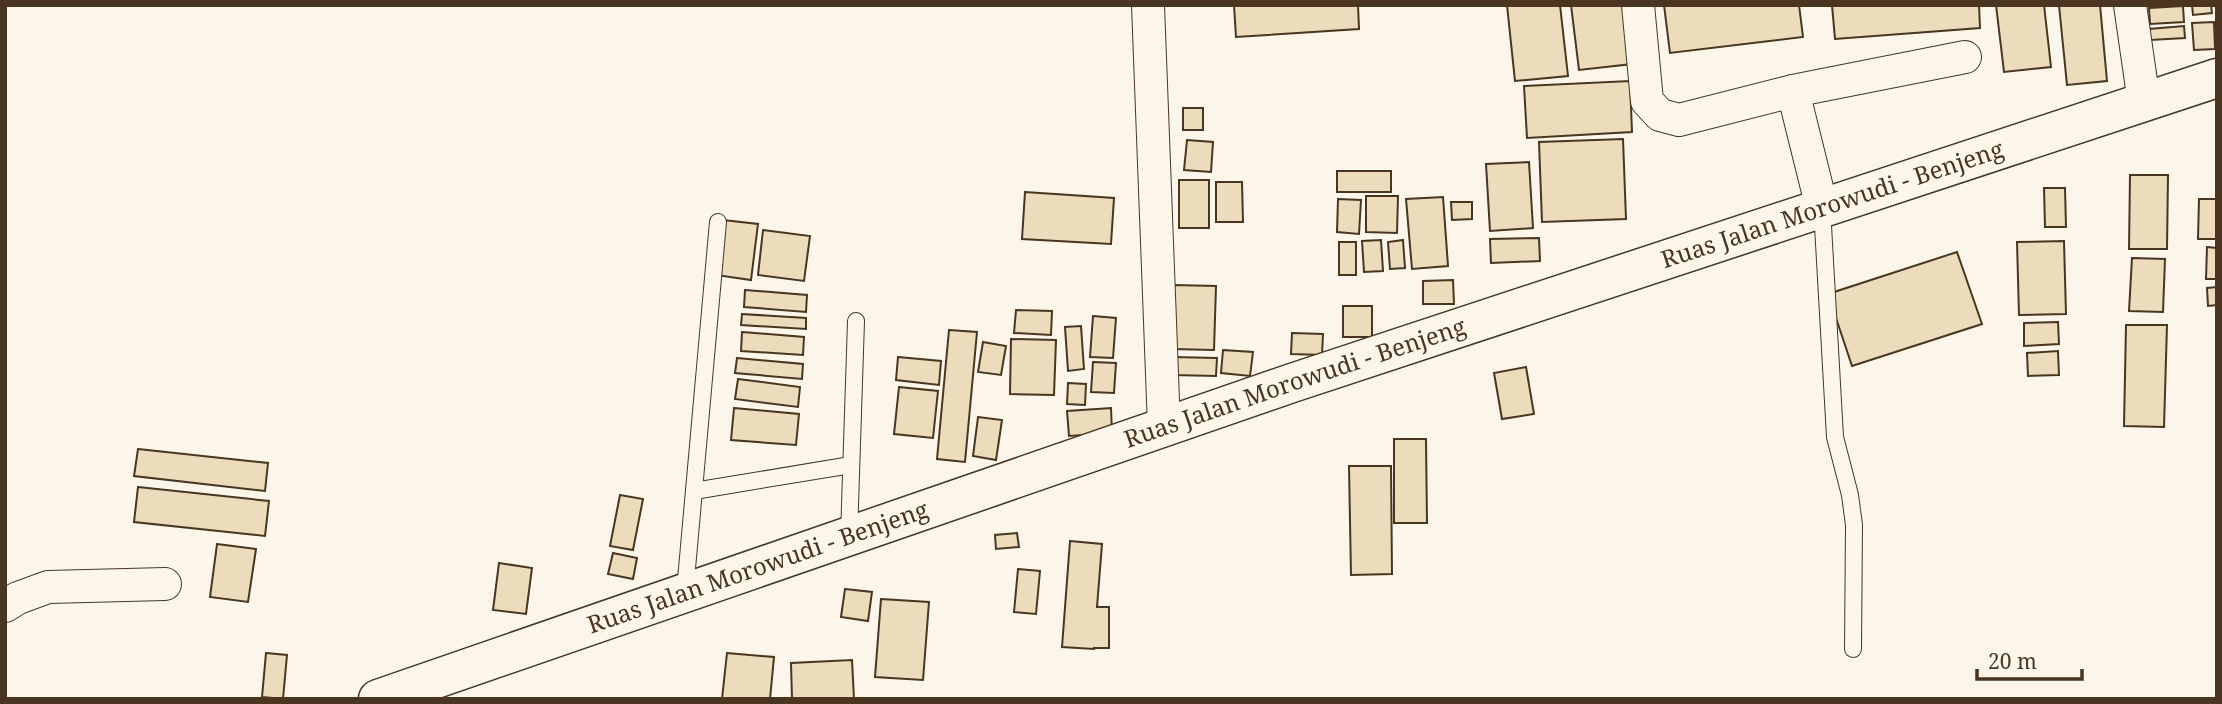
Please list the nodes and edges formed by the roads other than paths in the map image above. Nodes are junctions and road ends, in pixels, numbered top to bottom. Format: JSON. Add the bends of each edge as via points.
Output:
{"nodes":[{"id":1,"x":1148,"y":5,"type":"edge"},
{"id":2,"x":1638,"y":5,"type":"edge"},
{"id":3,"x":2130,"y":5,"type":"edge"},
{"id":4,"x":1965,"y":57,"type":"dead end"},
{"id":5,"x":2217,"y":78,"type":"edge"},
{"id":6,"x":1793,"y":91,"type":"junction"},
{"id":7,"x":2144,"y":102,"type":"junction"},
{"id":8,"x":1822,"y":208,"type":"junction"},
{"id":9,"x":718,"y":222,"type":"dead end"},
{"id":10,"x":856,"y":321,"type":"dead end"},
{"id":11,"x":1164,"y":428,"type":"junction"},
{"id":12,"x":851,"y":465,"type":"junction"},
{"id":13,"x":694,"y":491,"type":"junction"},
{"id":14,"x":849,"y":536,"type":"junction"},
{"id":15,"x":166,"y":584,"type":"dead end"},
{"id":16,"x":685,"y":593,"type":"junction"},
{"id":17,"x":5,"y":606,"type":"edge"},
{"id":18,"x":1853,"y":649,"type":"dead end"},
{"id":19,"x":378,"y":699,"type":"edge"}],
"edges":[{"from":1,"to":11,"type":"street"},
{"from":2,"to":6,"type":"street","via":[[1647,101],[1660,115],[1679,120]]},
{"from":3,"to":7,"type":"street"},
{"from":4,"to":6,"type":"street"},
{"from":5,"to":7,"type":"main road","name":"Ruas Jalan Morowudi - Benjeng"},
{"from":6,"to":8,"type":"street"},
{"from":7,"to":8,"type":"main road","name":"Ruas Jalan Morowudi - Benjeng"},
{"from":8,"to":11,"type":"main road","name":"Ruas Jalan Morowudi - Benjeng"},
{"from":8,"to":18,"type":"lane","via":[[1835,437],[1854,525]]},
{"from":9,"to":13,"type":"lane"},
{"from":10,"to":12,"type":"lane"},
{"from":11,"to":14,"type":"main road","name":"Ruas Jalan Morowudi - Benjeng"},
{"from":12,"to":13,"type":"lane"},
{"from":12,"to":14,"type":"lane"},
{"from":13,"to":16,"type":"lane"},
{"from":14,"to":16,"type":"main road","name":"Ruas Jalan Morowudi - Benjeng"},
{"from":15,"to":17,"type":"street","via":[[48,587]]},
{"from":16,"to":19,"type":"main road","name":"Ruas Jalan Morowudi - Benjeng"}]}
